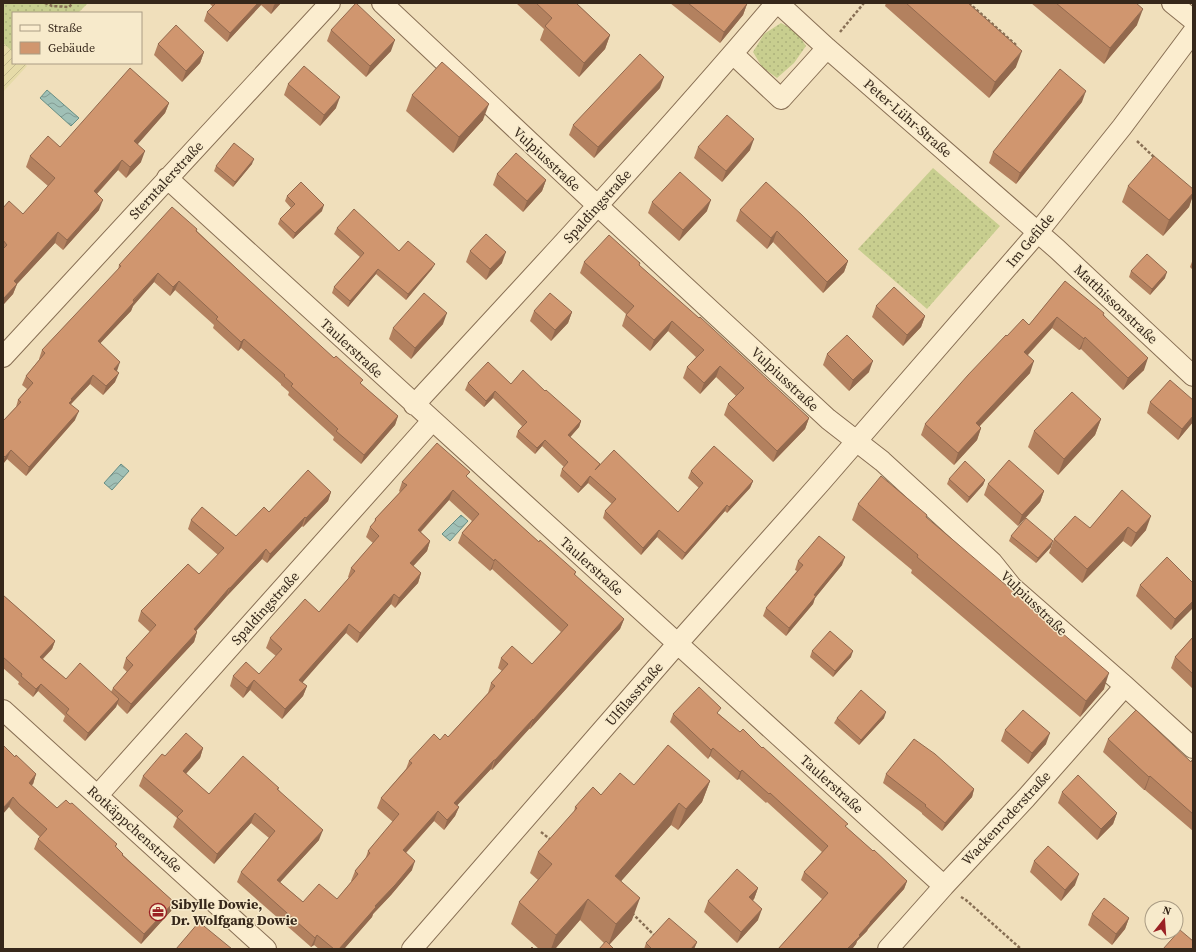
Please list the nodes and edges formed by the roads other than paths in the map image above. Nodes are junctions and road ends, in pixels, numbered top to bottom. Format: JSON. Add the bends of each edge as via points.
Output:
{"nodes":[{"id":1,"x":330,"y":3,"type":"edge"},
{"id":2,"x":382,"y":3,"type":"edge"},
{"id":3,"x":777,"y":3,"type":"edge"},
{"id":4,"x":1172,"y":3,"type":"edge"},
{"id":5,"x":1193,"y":20,"type":"edge"},
{"id":6,"x":1193,"y":32,"type":"edge"},
{"id":7,"x":827,"y":48,"type":"junction"},
{"id":8,"x":733,"y":54,"type":"junction"},
{"id":9,"x":167,"y":178,"type":"junction"},
{"id":10,"x":598,"y":206,"type":"junction"},
{"id":11,"x":1038,"y":232,"type":"junction"},
{"id":12,"x":3,"y":357,"type":"edge"},
{"id":13,"x":1193,"y":376,"type":"edge"},
{"id":14,"x":414,"y":405,"type":"junction"},
{"id":15,"x":432,"y":421,"type":"junction"},
{"id":16,"x":856,"y":441,"type":"junction"},
{"id":17,"x":678,"y":643,"type":"junction"},
{"id":18,"x":1125,"y":686,"type":"junction"},
{"id":19,"x":3,"y":710,"type":"edge"},
{"id":20,"x":1193,"y":748,"type":"edge"},
{"id":21,"x":98,"y":796,"type":"junction"},
{"id":22,"x":944,"y":886,"type":"junction"},
{"id":23,"x":266,"y":949,"type":"edge"},
{"id":24,"x":412,"y":949,"type":"edge"},
{"id":25,"x":888,"y":949,"type":"edge"}],
"edges":[{"from":1,"to":9,"type":"street","name":"Sterntalerstraße"},
{"from":2,"to":10,"type":"street","name":"Vulpiusstraße"},
{"from":3,"to":7,"type":"street","name":"Peter-Lühr-Straße"},
{"from":3,"to":8,"type":"street","name":"Spaldingstraße"},
{"from":4,"to":5,"type":"street"},
{"from":6,"to":11,"type":"street","name":"Im Gefilde","via":[[1122,127]]},
{"from":7,"to":8,"type":"street","via":[[781,99]]},
{"from":7,"to":11,"type":"street","name":"Peter-Lühr-Straße"},
{"from":8,"to":10,"type":"street","name":"Spaldingstraße"},
{"from":9,"to":12,"type":"street","name":"Sterntalerstraße"},
{"from":9,"to":14,"type":"street","name":"Taulerstraße"},
{"from":10,"to":14,"type":"street","name":"Spaldingstraße"},
{"from":10,"to":16,"type":"street","name":"Vulpiusstraße","via":[[828,419]]},
{"from":11,"to":13,"type":"street","name":"Matthissonstraße"},
{"from":11,"to":16,"type":"street","name":"Im Gefilde"},
{"from":14,"to":15,"type":"street","name":"Taulerstraße"},
{"from":15,"to":17,"type":"street","name":"Taulerstraße"},
{"from":15,"to":21,"type":"street","name":"Spaldingstraße"},
{"from":16,"to":17,"type":"street","name":"Ulfilasstraße"},
{"from":16,"to":18,"type":"street","name":"Vulpiusstraße","via":[[882,461],[992,562],[1012,587]]},
{"from":17,"to":22,"type":"street","name":"Taulerstraße"},
{"from":17,"to":24,"type":"street","name":"Ulfilasstraße"},
{"from":18,"to":20,"type":"street","name":"Vulpiusstraße"},
{"from":18,"to":22,"type":"street","name":"Wackenroderstraße"},
{"from":19,"to":21,"type":"street","name":"Rotkäppchenstraße"},
{"from":21,"to":23,"type":"street","name":"Rotkäppchenstraße"},
{"from":22,"to":25,"type":"street","name":"Wackenroderstraße"}]}
